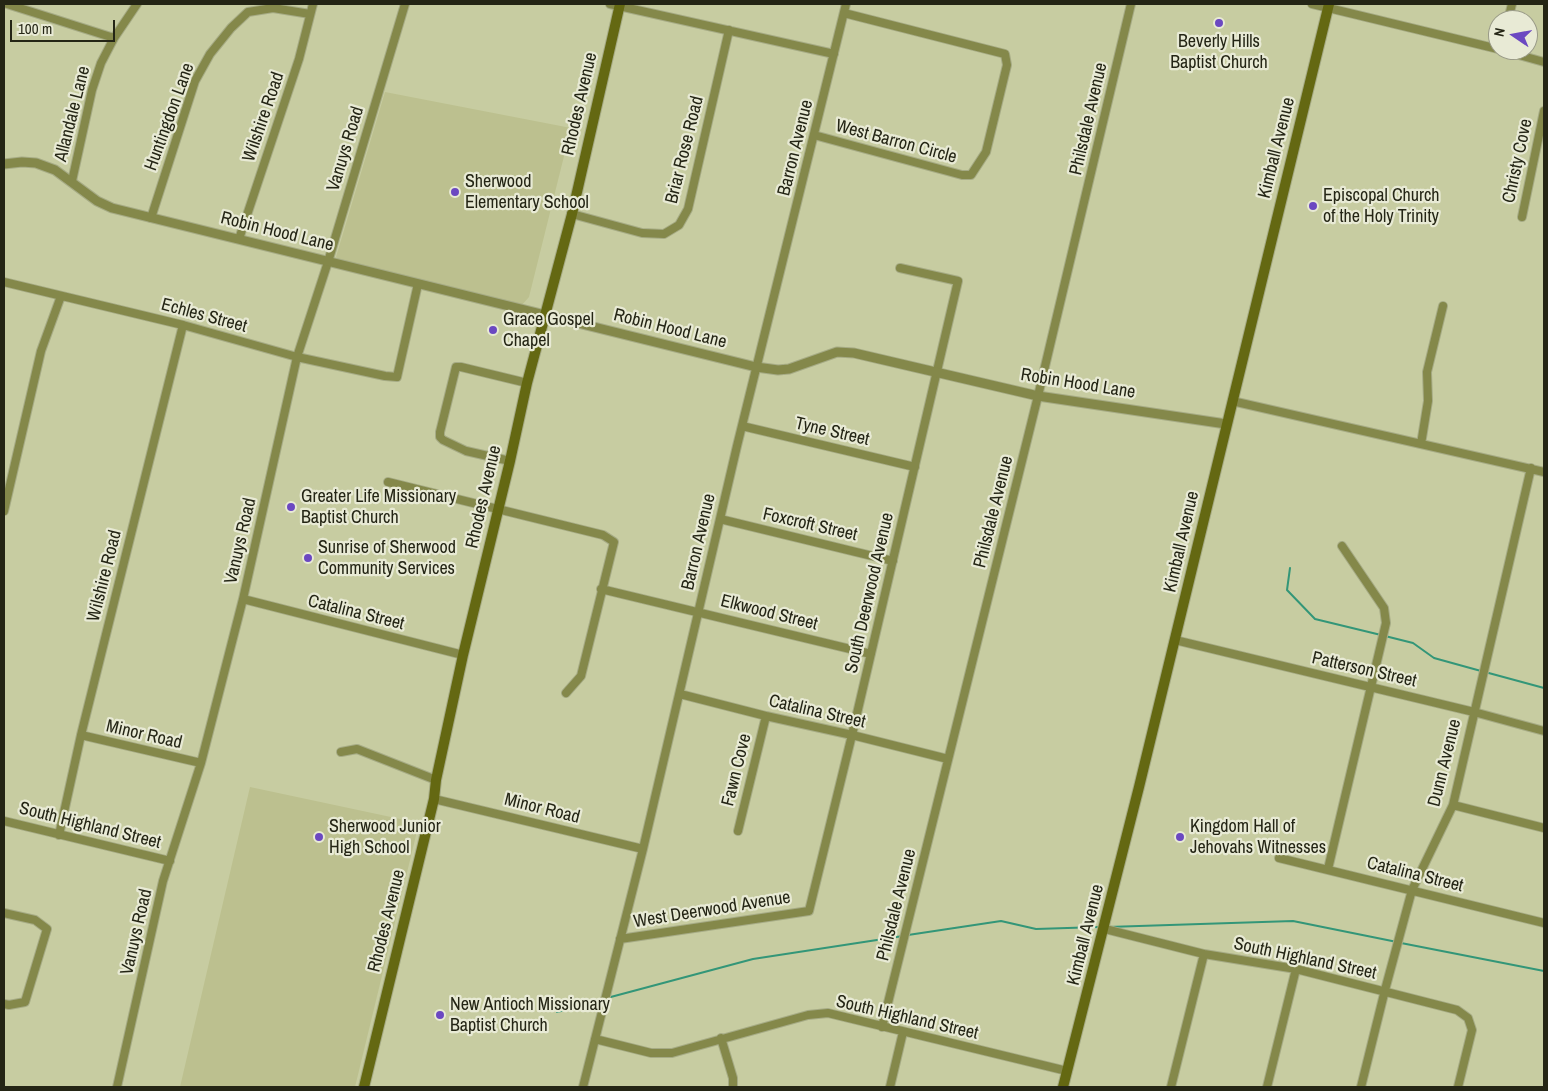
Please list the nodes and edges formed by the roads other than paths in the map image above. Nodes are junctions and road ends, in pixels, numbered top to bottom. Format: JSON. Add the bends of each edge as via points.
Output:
{"nodes":[{"id":1,"x":137,"y":4,"type":"edge"},
{"id":2,"x":312,"y":4,"type":"edge"},
{"id":3,"x":405,"y":4,"type":"edge"},
{"id":4,"x":846,"y":4,"type":"edge"},
{"id":5,"x":1131,"y":4,"type":"edge"},
{"id":6,"x":1312,"y":4,"type":"edge"},
{"id":7,"x":616,"y":5,"type":"edge"},
{"id":8,"x":8,"y":6,"type":"edge"},
{"id":9,"x":1328,"y":6,"type":"edge"},
{"id":10,"x":844,"y":12,"type":"junction"},
{"id":11,"x":310,"y":14,"type":"junction"},
{"id":12,"x":729,"y":30,"type":"junction"},
{"id":13,"x":114,"y":38,"type":"junction"},
{"id":14,"x":1488,"y":47,"type":"edge"},
{"id":15,"x":834,"y":54,"type":"junction"},
{"id":16,"x":1544,"y":111,"type":"edge"},
{"id":17,"x":814,"y":135,"type":"junction"},
{"id":18,"x":4,"y":164,"type":"edge"},
{"id":19,"x":72,"y":182,"type":"junction"},
{"id":20,"x":572,"y":214,"type":"junction"},
{"id":21,"x":1522,"y":217,"type":"dead end"},
{"id":22,"x":151,"y":218,"type":"junction"},
{"id":23,"x":238,"y":239,"type":"junction"},
{"id":24,"x":328,"y":262,"type":"junction"},
{"id":25,"x":900,"y":268,"type":"dead end"},
{"id":26,"x":4,"y":282,"type":"edge"},
{"id":27,"x":418,"y":284,"type":"junction"},
{"id":28,"x":61,"y":296,"type":"junction"},
{"id":29,"x":1443,"y":306,"type":"dead end"},
{"id":30,"x":544,"y":316,"type":"junction"},
{"id":31,"x":183,"y":325,"type":"junction"},
{"id":32,"x":297,"y":357,"type":"junction"},
{"id":33,"x":756,"y":367,"type":"junction"},
{"id":34,"x":937,"y":373,"type":"junction"},
{"id":35,"x":527,"y":383,"type":"junction"},
{"id":36,"x":1038,"y":396,"type":"junction"},
{"id":37,"x":1232,"y":401,"type":"junction"},
{"id":38,"x":1226,"y":424,"type":"junction"},
{"id":39,"x":742,"y":426,"type":"junction"},
{"id":40,"x":1421,"y":444,"type":"junction"},
{"id":41,"x":510,"y":460,"type":"junction"},
{"id":42,"x":916,"y":467,"type":"junction"},
{"id":43,"x":1531,"y":468,"type":"junction"},
{"id":44,"x":1544,"y":472,"type":"edge"},
{"id":45,"x":388,"y":482,"type":"dead end"},
{"id":46,"x":498,"y":510,"type":"junction"},
{"id":47,"x":4,"y":511,"type":"edge"},
{"id":48,"x":720,"y":519,"type":"junction"},
{"id":49,"x":1342,"y":546,"type":"dead end"},
{"id":50,"x":893,"y":561,"type":"junction"},
{"id":51,"x":601,"y":589,"type":"junction"},
{"id":52,"x":243,"y":599,"type":"junction"},
{"id":53,"x":698,"y":611,"type":"junction"},
{"id":54,"x":1175,"y":640,"type":"junction"},
{"id":55,"x":871,"y":654,"type":"junction"},
{"id":56,"x":463,"y":656,"type":"junction"},
{"id":57,"x":1372,"y":687,"type":"junction"},
{"id":58,"x":566,"y":693,"type":"dead end"},
{"id":59,"x":680,"y":694,"type":"junction"},
{"id":60,"x":1474,"y":712,"type":"junction"},
{"id":61,"x":766,"y":716,"type":"junction"},
{"id":62,"x":1544,"y":731,"type":"edge"},
{"id":63,"x":852,"y":735,"type":"junction"},
{"id":64,"x":81,"y":736,"type":"junction"},
{"id":65,"x":341,"y":752,"type":"dead end"},
{"id":66,"x":948,"y":759,"type":"junction"},
{"id":67,"x":201,"y":763,"type":"junction"},
{"id":68,"x":436,"y":780,"type":"junction"},
{"id":69,"x":434,"y":798,"type":"junction"},
{"id":70,"x":1453,"y":805,"type":"junction"},
{"id":71,"x":4,"y":821,"type":"edge"},
{"id":72,"x":1544,"y":828,"type":"edge"},
{"id":73,"x":738,"y":831,"type":"dead end"},
{"id":74,"x":59,"y":835,"type":"junction"},
{"id":75,"x":643,"y":849,"type":"junction"},
{"id":76,"x":1279,"y":858,"type":"dead end"},
{"id":77,"x":170,"y":861,"type":"junction"},
{"id":78,"x":1328,"y":869,"type":"junction"},
{"id":79,"x":1412,"y":890,"type":"junction"},
{"id":80,"x":809,"y":911,"type":"joint"},
{"id":81,"x":4,"y":913,"type":"edge"},
{"id":82,"x":1544,"y":923,"type":"edge"},
{"id":83,"x":1105,"y":929,"type":"junction"},
{"id":84,"x":620,"y":939,"type":"junction"},
{"id":85,"x":1204,"y":954,"type":"junction"},
{"id":86,"x":1296,"y":969,"type":"junction"},
{"id":87,"x":1384,"y":990,"type":"junction"},
{"id":88,"x":4,"y":1004,"type":"edge"},
{"id":89,"x":882,"y":1027,"type":"junction"},
{"id":90,"x":903,"y":1032,"type":"junction"},
{"id":91,"x":721,"y":1038,"type":"junction"},
{"id":92,"x":595,"y":1039,"type":"junction"},
{"id":93,"x":1067,"y":1071,"type":"junction"},
{"id":94,"x":117,"y":1087,"type":"edge"},
{"id":95,"x":364,"y":1087,"type":"edge"},
{"id":96,"x":583,"y":1087,"type":"edge"},
{"id":97,"x":733,"y":1087,"type":"edge"},
{"id":98,"x":890,"y":1087,"type":"edge"},
{"id":99,"x":1063,"y":1087,"type":"edge"},
{"id":100,"x":1172,"y":1087,"type":"edge"},
{"id":101,"x":1267,"y":1087,"type":"edge"},
{"id":102,"x":1361,"y":1087,"type":"edge"},
{"id":103,"x":1458,"y":1087,"type":"edge"}],
"edges":[{"from":1,"to":13,"type":"street","name":"Allandale Lane"},
{"from":2,"to":11,"type":"street","name":"Wilshire Road"},
{"from":3,"to":24,"type":"street","name":"Vanuys Road"},
{"from":4,"to":10,"type":"street","name":"Barron Avenue"},
{"from":5,"to":36,"type":"street","name":"Philsdale Avenue"},
{"from":6,"to":9,"type":"street"},
{"from":7,"to":12,"type":"street"},
{"from":7,"to":20,"type":"main road","name":"Rhodes Avenue"},
{"from":8,"to":13,"type":"street"},
{"from":9,"to":14,"type":"street"},
{"from":9,"to":37,"type":"main road","name":"Kimball Avenue"},
{"from":10,"to":15,"type":"street","name":"Barron Avenue"},
{"from":10,"to":17,"type":"street","name":"West Barron Circle","via":[[1004,54],[1007,65],[986,152],[971,175],[962,175]]},
{"from":11,"to":22,"type":"street","name":"Huntingdon Lane","via":[[273,8],[248,12],[210,54],[195,81]]},
{"from":11,"to":23,"type":"street","name":"Wilshire Road","via":[[299,59]]},
{"from":12,"to":15,"type":"street"},
{"from":12,"to":20,"type":"street","name":"Briar Rose Road","via":[[688,209],[680,225],[664,234],[642,233]]},
{"from":13,"to":19,"type":"street","name":"Allandale Lane","via":[[92,90]]},
{"from":15,"to":17,"type":"street","name":"Barron Avenue"},
{"from":16,"to":21,"type":"street","name":"Christy Cove"},
{"from":17,"to":33,"type":"street","name":"Barron Avenue"},
{"from":18,"to":19,"type":"street","name":"Robin Hood Lane","via":[[36,163],[55,170]]},
{"from":19,"to":22,"type":"street","name":"Robin Hood Lane","via":[[112,208]]},
{"from":20,"to":30,"type":"main road","name":"Rhodes Avenue"},
{"from":22,"to":23,"type":"street","name":"Robin Hood Lane"},
{"from":23,"to":24,"type":"street","name":"Robin Hood Lane"},
{"from":24,"to":27,"type":"street","name":"Robin Hood Lane"},
{"from":24,"to":32,"type":"street","name":"Vanuys Road"},
{"from":25,"to":34,"type":"street","name":"South Deerwood Avenue","via":[[958,281]]},
{"from":26,"to":28,"type":"street","name":"Echles Street"},
{"from":27,"to":30,"type":"street","name":"Robin Hood Lane"},
{"from":27,"to":32,"type":"street","name":"Echles Street","via":[[397,377]]},
{"from":28,"to":31,"type":"street","name":"Echles Street"},
{"from":28,"to":47,"type":"street","via":[[41,351]]},
{"from":29,"to":40,"type":"street","via":[[1428,372],[1428,401]]},
{"from":30,"to":33,"type":"street","name":"Robin Hood Lane"},
{"from":30,"to":35,"type":"main road","name":"Rhodes Avenue"},
{"from":31,"to":32,"type":"street","name":"Echles Street"},
{"from":31,"to":64,"type":"street","name":"Wilshire Road"},
{"from":32,"to":52,"type":"street","name":"Vanuys Road"},
{"from":33,"to":34,"type":"street","name":"Robin Hood Lane","via":[[789,369],[837,352],[854,353]]},
{"from":33,"to":39,"type":"street","name":"Barron Avenue"},
{"from":34,"to":36,"type":"street","name":"Robin Hood Lane"},
{"from":34,"to":42,"type":"street","name":"South Deerwood Avenue"},
{"from":35,"to":41,"type":"main road","name":"Rhodes Avenue"},
{"from":35,"to":41,"type":"street","via":[[456,367],[439,435],[466,451]]},
{"from":36,"to":38,"type":"street","name":"Robin Hood Lane"},
{"from":36,"to":66,"type":"street","name":"Philsdale Avenue"},
{"from":37,"to":38,"type":"main road","name":"Kimball Avenue"},
{"from":37,"to":40,"type":"street"},
{"from":38,"to":54,"type":"main road","name":"Kimball Avenue"},
{"from":39,"to":42,"type":"street","name":"Tyne Street"},
{"from":39,"to":48,"type":"street","name":"Barron Avenue"},
{"from":40,"to":43,"type":"street"},
{"from":41,"to":46,"type":"main road","name":"Rhodes Avenue"},
{"from":42,"to":50,"type":"street","name":"South Deerwood Avenue"},
{"from":43,"to":44,"type":"street"},
{"from":43,"to":60,"type":"street","name":"Dunn Avenue"},
{"from":45,"to":46,"type":"street"},
{"from":46,"to":51,"type":"street","via":[[603,535],[614,542]]},
{"from":46,"to":56,"type":"main road","name":"Rhodes Avenue"},
{"from":48,"to":50,"type":"street","name":"Foxcroft Street"},
{"from":48,"to":53,"type":"street","name":"Barron Avenue"},
{"from":49,"to":57,"type":"street","via":[[1384,608],[1386,623]]},
{"from":50,"to":55,"type":"street","name":"South Deerwood Avenue"},
{"from":51,"to":53,"type":"street","name":"Elkwood Street"},
{"from":51,"to":58,"type":"street","via":[[580,676]]},
{"from":52,"to":56,"type":"street","name":"Catalina Street"},
{"from":52,"to":67,"type":"street","name":"Vanuys Road"},
{"from":53,"to":55,"type":"street","name":"Elkwood Street"},
{"from":53,"to":59,"type":"street","name":"Barron Avenue"},
{"from":54,"to":57,"type":"street","name":"Patterson Street"},
{"from":54,"to":83,"type":"main road","name":"Kimball Avenue"},
{"from":55,"to":63,"type":"street","name":"South Deerwood Avenue"},
{"from":56,"to":68,"type":"main road","name":"Rhodes Avenue"},
{"from":57,"to":60,"type":"street","name":"Patterson Street"},
{"from":57,"to":78,"type":"street"},
{"from":59,"to":61,"type":"street","name":"Catalina Street"},
{"from":59,"to":75,"type":"street","name":"Barron Avenue"},
{"from":60,"to":62,"type":"street","name":"Patterson Street"},
{"from":60,"to":70,"type":"street","name":"Dunn Avenue"},
{"from":61,"to":63,"type":"street","name":"Catalina Street"},
{"from":61,"to":73,"type":"street","name":"Fawn Cove"},
{"from":63,"to":66,"type":"street","name":"Catalina Street"},
{"from":63,"to":80,"type":"street","name":"South Deerwood Avenue"},
{"from":64,"to":67,"type":"street","name":"Minor Road"},
{"from":64,"to":74,"type":"street","name":"Wilshire Road"},
{"from":65,"to":68,"type":"street","via":[[357,749]]},
{"from":66,"to":89,"type":"street","name":"Philsdale Avenue"},
{"from":67,"to":77,"type":"street","name":"Vanuys Road"},
{"from":68,"to":69,"type":"main road","name":"Rhodes Avenue"},
{"from":69,"to":75,"type":"street","name":"Minor Road"},
{"from":69,"to":95,"type":"main road","name":"Rhodes Avenue"},
{"from":70,"to":72,"type":"street"},
{"from":70,"to":79,"type":"street","name":"Dunn Avenue"},
{"from":71,"to":74,"type":"street","name":"South Highland Street"},
{"from":74,"to":77,"type":"street","name":"South Highland Street"},
{"from":75,"to":84,"type":"street","name":"Barron Avenue"},
{"from":76,"to":78,"type":"street","name":"Catalina Street"},
{"from":77,"to":94,"type":"street","name":"Vanuys Road"},
{"from":78,"to":79,"type":"street","name":"Catalina Street"},
{"from":79,"to":82,"type":"street","name":"Catalina Street"},
{"from":79,"to":87,"type":"street","name":"Dunn Avenue"},
{"from":80,"to":84,"type":"street","name":"West Deerwood Avenue"},
{"from":81,"to":88,"type":"street","via":[[35,920],[47,929],[25,1002]]},
{"from":83,"to":85,"type":"street","name":"South Highland Street"},
{"from":83,"to":93,"type":"main road","name":"Kimball Avenue"},
{"from":84,"to":92,"type":"street","name":"Barron Avenue"},
{"from":85,"to":86,"type":"street","name":"South Highland Street"},
{"from":85,"to":100,"type":"street"},
{"from":86,"to":87,"type":"street","name":"South Highland Street"},
{"from":86,"to":101,"type":"street"},
{"from":87,"to":102,"type":"street","name":"Dunn Avenue"},
{"from":87,"to":103,"type":"street","name":"South Highland Street","via":[[1457,1010],[1468,1018],[1472,1030]]},
{"from":89,"to":90,"type":"street","name":"South Highland Street"},
{"from":89,"to":91,"type":"street","name":"South Highland Street","via":[[828,1014],[808,1014]]},
{"from":90,"to":93,"type":"street","name":"South Highland Street"},
{"from":90,"to":98,"type":"street"},
{"from":91,"to":92,"type":"street","name":"South Highland Street","via":[[672,1053],[651,1053]]},
{"from":91,"to":97,"type":"street"},
{"from":92,"to":96,"type":"street","name":"Barron Avenue"},
{"from":93,"to":99,"type":"main road","name":"Kimball Avenue"}]}
